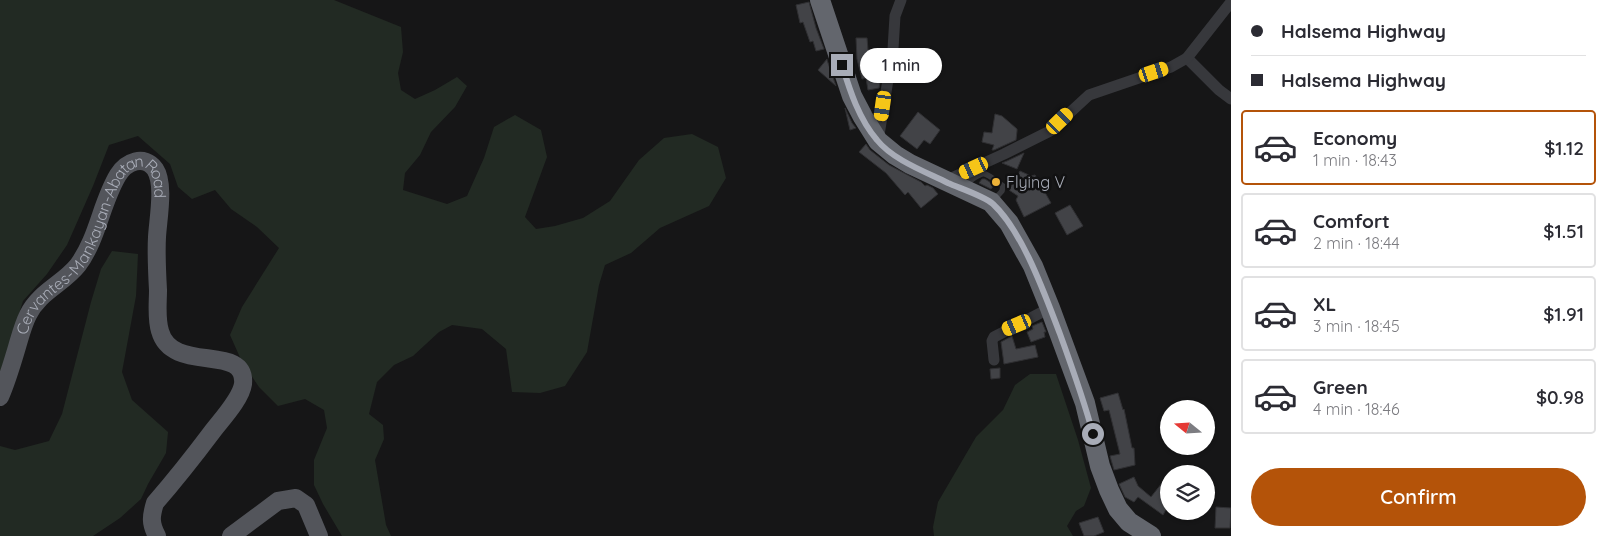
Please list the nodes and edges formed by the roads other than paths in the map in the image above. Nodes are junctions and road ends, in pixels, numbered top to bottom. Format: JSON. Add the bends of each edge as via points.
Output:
{"nodes":[{"id":1,"x":820,"y":0,"type":"edge"},
{"id":2,"x":901,"y":0,"type":"edge"},
{"id":3,"x":1231,"y":2,"type":"edge"},
{"id":4,"x":1187,"y":58,"type":"junction"},
{"id":5,"x":1231,"y":99,"type":"edge"},
{"id":6,"x":878,"y":141,"type":"junction"},
{"id":7,"x":952,"y":184,"type":"junction"},
{"id":8,"x":1050,"y":308,"type":"junction"},
{"id":9,"x":994,"y":360,"type":"dead end"},
{"id":10,"x":0,"y":398,"type":"edge"},
{"id":11,"x":157,"y":536,"type":"edge"},
{"id":12,"x":231,"y":536,"type":"edge"},
{"id":13,"x":319,"y":536,"type":"edge"},
{"id":14,"x":1151,"y":536,"type":"edge"}],
"edges":[{"from":1,"to":6,"type":"highway","via":[[852,96]]},
{"from":2,"to":6,"type":"street","via":[[895,16]]},
{"from":3,"to":4,"type":"street"},
{"from":4,"to":5,"type":"street"},
{"from":4,"to":7,"type":"street","via":[[1171,67],[1089,95],[1050,131]]},
{"from":6,"to":7,"type":"highway","via":[[894,155]]},
{"from":7,"to":8,"type":"highway","via":[[991,202],[1009,223],[1033,266]]},
{"from":8,"to":9,"type":"street","via":[[994,337]]},
{"from":8,"to":14,"type":"highway","via":[[1085,403],[1109,490],[1129,522]]},
{"from":10,"to":11,"type":"main road","name":"Cervantes-Mankayan-Abatan Road","via":[[27,316],[35,303],[79,264],[119,174],[134,161],[148,163],[158,175],[160,192],[157,239],[160,331],[164,340],[180,354],[230,362],[242,375],[243,386],[233,406],[156,503],[151,517]]},
{"from":12,"to":13,"type":"main road","via":[[278,501],[296,498],[306,504]]}]}
